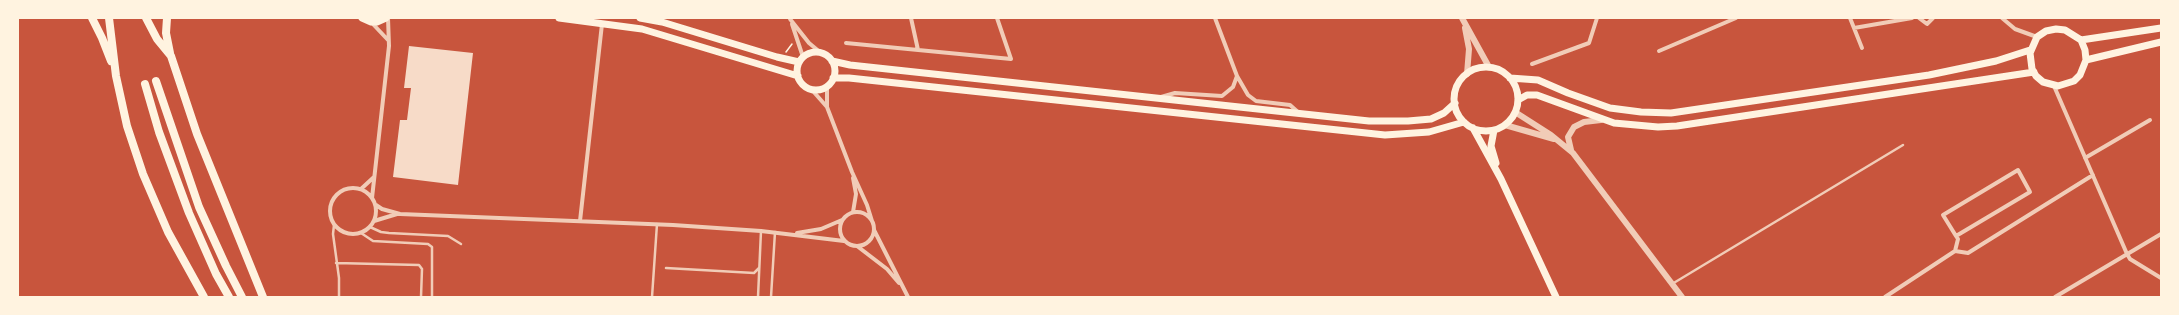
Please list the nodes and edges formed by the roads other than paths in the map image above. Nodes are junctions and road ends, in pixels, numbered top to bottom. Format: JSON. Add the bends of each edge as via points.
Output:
{"nodes":[{"id":1,"x":92,"y":18,"type":"edge"},
{"id":2,"x":109,"y":18,"type":"edge"},
{"id":3,"x":146,"y":18,"type":"edge"},
{"id":4,"x":167,"y":18,"type":"edge"},
{"id":5,"x":362,"y":18,"type":"edge"},
{"id":6,"x":387,"y":18,"type":"edge"},
{"id":7,"x":559,"y":18,"type":"edge"},
{"id":8,"x":640,"y":18,"type":"edge"},
{"id":9,"x":790,"y":18,"type":"edge"},
{"id":10,"x":911,"y":18,"type":"edge"},
{"id":11,"x":997,"y":18,"type":"edge"},
{"id":12,"x":1216,"y":18,"type":"edge"},
{"id":13,"x":1462,"y":18,"type":"edge"},
{"id":14,"x":1597,"y":18,"type":"edge"},
{"id":15,"x":1736,"y":18,"type":"edge"},
{"id":16,"x":1850,"y":18,"type":"edge"},
{"id":17,"x":1912,"y":18,"type":"edge"},
{"id":18,"x":1918,"y":18,"type":"edge"},
{"id":19,"x":1933,"y":18,"type":"edge"},
{"id":20,"x":2002,"y":18,"type":"edge"},
{"id":21,"x":371,"y":22,"type":"junction"},
{"id":22,"x":602,"y":23,"type":"junction"},
{"id":23,"x":1854,"y":28,"type":"junction"},
{"id":24,"x":2161,"y":28,"type":"edge"},
{"id":25,"x":2037,"y":38,"type":"junction"},
{"id":26,"x":388,"y":40,"type":"junction"},
{"id":27,"x":2081,"y":40,"type":"junction"},
{"id":28,"x":2161,"y":42,"type":"edge"},
{"id":29,"x":846,"y":43,"type":"dead end"},
{"id":30,"x":1862,"y":48,"type":"dead end"},
{"id":31,"x":918,"y":50,"type":"junction"},
{"id":32,"x":2030,"y":50,"type":"junction"},
{"id":33,"x":1659,"y":51,"type":"dead end"},
{"id":34,"x":821,"y":53,"type":"junction"},
{"id":35,"x":171,"y":56,"type":"junction"},
{"id":36,"x":801,"y":60,"type":"junction"},
{"id":37,"x":2086,"y":60,"type":"junction"},
{"id":38,"x":832,"y":61,"type":"junction"},
{"id":39,"x":1532,"y":64,"type":"dead end"},
{"id":40,"x":1489,"y":67,"type":"junction"},
{"id":41,"x":2034,"y":72,"type":"junction"},
{"id":42,"x":1467,"y":74,"type":"junction"},
{"id":43,"x":116,"y":76,"type":"junction"},
{"id":44,"x":798,"y":76,"type":"junction"},
{"id":45,"x":1237,"y":76,"type":"junction"},
{"id":46,"x":833,"y":78,"type":"junction"},
{"id":47,"x":1510,"y":78,"type":"junction"},
{"id":48,"x":156,"y":81,"type":"dead end"},
{"id":49,"x":145,"y":84,"type":"dead end"},
{"id":50,"x":827,"y":86,"type":"junction"},
{"id":51,"x":2054,"y":86,"type":"junction"},
{"id":52,"x":812,"y":90,"type":"junction"},
{"id":53,"x":1158,"y":98,"type":"junction"},
{"id":54,"x":1518,"y":100,"type":"junction"},
{"id":55,"x":1455,"y":103,"type":"junction"},
{"id":56,"x":828,"y":107,"type":"junction"},
{"id":57,"x":1515,"y":112,"type":"junction"},
{"id":58,"x":1300,"y":113,"type":"junction"},
{"id":59,"x":1601,"y":120,"type":"junction"},
{"id":60,"x":2150,"y":120,"type":"dead end"},
{"id":61,"x":1464,"y":122,"type":"junction"},
{"id":62,"x":1505,"y":125,"type":"junction"},
{"id":63,"x":1473,"y":128,"type":"junction"},
{"id":64,"x":1494,"y":130,"type":"junction"},
{"id":65,"x":1559,"y":141,"type":"junction"},
{"id":66,"x":1903,"y":145,"type":"dead end"},
{"id":67,"x":1572,"y":153,"type":"junction"},
{"id":68,"x":2086,"y":158,"type":"junction"},
{"id":69,"x":852,"y":172,"type":"junction"},
{"id":70,"x":2093,"y":175,"type":"junction"},
{"id":71,"x":374,"y":176,"type":"junction"},
{"id":72,"x":1501,"y":179,"type":"junction"},
{"id":73,"x":361,"y":189,"type":"junction"},
{"id":74,"x":372,"y":198,"type":"junction"},
{"id":75,"x":376,"y":205,"type":"junction"},
{"id":76,"x":853,"y":212,"type":"junction"},
{"id":77,"x":400,"y":214,"type":"junction"},
{"id":78,"x":842,"y":220,"type":"junction"},
{"id":79,"x":374,"y":221,"type":"junction"},
{"id":80,"x":580,"y":221,"type":"junction"},
{"id":81,"x":872,"y":221,"type":"junction"},
{"id":82,"x":656,"y":224,"type":"junction"},
{"id":83,"x":334,"y":225,"type":"junction"},
{"id":84,"x":370,"y":227,"type":"junction"},
{"id":85,"x":874,"y":230,"type":"junction"},
{"id":86,"x":761,"y":231,"type":"junction"},
{"id":87,"x":775,"y":232,"type":"junction"},
{"id":88,"x":361,"y":233,"type":"junction"},
{"id":89,"x":793,"y":234,"type":"junction"},
{"id":90,"x":2161,"y":234,"type":"edge"},
{"id":91,"x":1956,"y":236,"type":"junction"},
{"id":92,"x":844,"y":241,"type":"junction"},
{"id":93,"x":461,"y":244,"type":"dead end"},
{"id":94,"x":857,"y":246,"type":"junction"},
{"id":95,"x":1955,"y":251,"type":"junction"},
{"id":96,"x":2127,"y":254,"type":"junction"},
{"id":97,"x":336,"y":263,"type":"junction"},
{"id":98,"x":666,"y":268,"type":"dead end"},
{"id":99,"x":759,"y":268,"type":"junction"},
{"id":100,"x":2161,"y":278,"type":"edge"},
{"id":101,"x":1672,"y":284,"type":"junction"},
{"id":102,"x":904,"y":290,"type":"junction"},
{"id":103,"x":432,"y":296,"type":"dead end"},
{"id":104,"x":204,"y":297,"type":"edge"},
{"id":105,"x":229,"y":297,"type":"edge"},
{"id":106,"x":242,"y":297,"type":"edge"},
{"id":107,"x":263,"y":297,"type":"edge"},
{"id":108,"x":339,"y":297,"type":"edge"},
{"id":109,"x":421,"y":297,"type":"edge"},
{"id":110,"x":652,"y":297,"type":"edge"},
{"id":111,"x":758,"y":297,"type":"edge"},
{"id":112,"x":771,"y":297,"type":"edge"},
{"id":113,"x":908,"y":297,"type":"edge"},
{"id":114,"x":1556,"y":297,"type":"edge"},
{"id":115,"x":1682,"y":297,"type":"edge"},
{"id":116,"x":1885,"y":297,"type":"edge"},
{"id":117,"x":2055,"y":297,"type":"edge"}],
"edges":[{"from":1,"to":43,"type":"highway"},
{"from":2,"to":43,"type":"highway"},
{"from":3,"to":35,"type":"highway"},
{"from":4,"to":35,"type":"highway","via":[[166,34]]},
{"from":5,"to":21,"type":"main road"},
{"from":6,"to":21,"type":"main road"},
{"from":6,"to":26,"type":"street"},
{"from":7,"to":22,"type":"main road"},
{"from":8,"to":36,"type":"main road","via":[[662,22],[777,57]]},
{"from":9,"to":34,"type":"street","via":[[809,43]]},
{"from":9,"to":36,"type":"street"},
{"from":10,"to":31,"type":"street"},
{"from":11,"to":31,"type":"street","via":[[1011,59]]},
{"from":12,"to":45,"type":"street"},
{"from":13,"to":40,"type":"street"},
{"from":13,"to":42,"type":"street","via":[[1469,49]]},
{"from":14,"to":39,"type":"street","via":[[1589,43]]},
{"from":15,"to":33,"type":"street"},
{"from":16,"to":23,"type":"street"},
{"from":17,"to":23,"type":"street"},
{"from":18,"to":19,"type":"street","via":[[1927,24]]},
{"from":20,"to":25,"type":"street","via":[[2015,28]]},
{"from":21,"to":26,"type":"street"},
{"from":22,"to":44,"type":"main road","via":[[642,29]]},
{"from":22,"to":80,"type":"street"},
{"from":23,"to":30,"type":"street"},
{"from":24,"to":27,"type":"main road"},
{"from":25,"to":27,"type":"main road","via":[[2046,31],[2056,29],[2070,32]]},
{"from":25,"to":32,"type":"main road"},
{"from":26,"to":71,"type":"street"},
{"from":27,"to":37,"type":"main road"},
{"from":28,"to":37,"type":"main road"},
{"from":29,"to":31,"type":"street"},
{"from":32,"to":41,"type":"main road"},
{"from":32,"to":47,"type":"main road","via":[[1996,61],[1929,75],[1671,113],[1610,108],[1538,80]]},
{"from":34,"to":36,"type":"main road","via":[[812,53]]},
{"from":34,"to":38,"type":"main road"},
{"from":35,"to":107,"type":"highway","via":[[197,134]]},
{"from":36,"to":44,"type":"main road"},
{"from":37,"to":51,"type":"main road","via":[[2080,76],[2074,81],[2067,85]]},
{"from":38,"to":46,"type":"main road","via":[[835,72]]},
{"from":38,"to":53,"type":"main road"},
{"from":40,"to":42,"type":"main road"},
{"from":40,"to":47,"type":"main road"},
{"from":41,"to":51,"type":"main road","via":[[2043,82]]},
{"from":41,"to":59,"type":"main road","via":[[1693,124],[1658,126]]},
{"from":42,"to":55,"type":"main road","via":[[1455,92]]},
{"from":43,"to":104,"type":"highway","via":[[127,126],[143,174],[168,232]]},
{"from":44,"to":52,"type":"main road","via":[[803,85]]},
{"from":45,"to":53,"type":"street","via":[[1233,87],[1222,96],[1176,93]]},
{"from":45,"to":58,"type":"street","via":[[1254,100],[1290,105]]},
{"from":46,"to":50,"type":"main road"},
{"from":46,"to":61,"type":"main road","via":[[1385,135],[1429,132]]},
{"from":47,"to":54,"type":"main road","via":[[1515,85]]},
{"from":48,"to":106,"type":"highway","via":[[199,207]]},
{"from":49,"to":105,"type":"highway","via":[[159,132],[189,213]]},
{"from":50,"to":52,"type":"main road","via":[[820,90]]},
{"from":50,"to":56,"type":"street"},
{"from":51,"to":68,"type":"street"},
{"from":52,"to":56,"type":"street"},
{"from":53,"to":58,"type":"main road"},
{"from":54,"to":57,"type":"main road"},
{"from":54,"to":59,"type":"main road","via":[[1531,95],[1544,96]]},
{"from":55,"to":58,"type":"main road","via":[[1436,117],[1408,121],[1369,121]]},
{"from":55,"to":61,"type":"main road"},
{"from":56,"to":69,"type":"street"},
{"from":57,"to":62,"type":"main road"},
{"from":57,"to":65,"type":"street"},
{"from":59,"to":67,"type":"street","via":[[1584,122],[1570,131],[1568,140]]},
{"from":60,"to":68,"type":"street"},
{"from":61,"to":63,"type":"main road"},
{"from":62,"to":64,"type":"main road"},
{"from":62,"to":65,"type":"street"},
{"from":63,"to":64,"type":"main road"},
{"from":63,"to":72,"type":"main road"},
{"from":64,"to":72,"type":"main road","via":[[1492,152]]},
{"from":65,"to":67,"type":"street"},
{"from":66,"to":101,"type":"lane"},
{"from":67,"to":101,"type":"street"},
{"from":68,"to":70,"type":"street"},
{"from":69,"to":76,"type":"street","via":[[856,194]]},
{"from":69,"to":81,"type":"street"},
{"from":70,"to":95,"type":"street","via":[[1968,252]]},
{"from":70,"to":96,"type":"street"},
{"from":71,"to":73,"type":"street"},
{"from":71,"to":74,"type":"street"},
{"from":72,"to":114,"type":"main road"},
{"from":73,"to":74,"type":"street"},
{"from":73,"to":83,"type":"street","via":[[347,189],[335,197],[330,210]]},
{"from":74,"to":75,"type":"street"},
{"from":75,"to":77,"type":"street"},
{"from":75,"to":79,"type":"street"},
{"from":76,"to":78,"type":"street"},
{"from":76,"to":81,"type":"street","via":[[864,213]]},
{"from":77,"to":79,"type":"street"},
{"from":77,"to":80,"type":"street"},
{"from":78,"to":89,"type":"street","via":[[820,229]]},
{"from":78,"to":92,"type":"street","via":[[839,231]]},
{"from":79,"to":84,"type":"street"},
{"from":80,"to":82,"type":"street"},
{"from":81,"to":85,"type":"street"},
{"from":82,"to":86,"type":"street"},
{"from":82,"to":110,"type":"lane"},
{"from":83,"to":88,"type":"street","via":[[348,234]]},
{"from":83,"to":97,"type":"lane"},
{"from":84,"to":88,"type":"street"},
{"from":84,"to":93,"type":"lane","via":[[389,233],[448,236]]},
{"from":85,"to":94,"type":"street","via":[[870,240]]},
{"from":85,"to":102,"type":"street"},
{"from":86,"to":87,"type":"street"},
{"from":86,"to":99,"type":"lane"},
{"from":87,"to":89,"type":"street"},
{"from":87,"to":112,"type":"lane"},
{"from":88,"to":103,"type":"lane","via":[[373,241],[428,244],[432,247]]},
{"from":89,"to":92,"type":"street"},
{"from":90,"to":96,"type":"street"},
{"from":91,"to":91,"type":"street","via":[[2030,192],[2018,170],[1943,215]]},
{"from":91,"to":95,"type":"street","via":[[1958,239]]},
{"from":92,"to":94,"type":"street"},
{"from":94,"to":102,"type":"street","via":[[887,269]]},
{"from":95,"to":116,"type":"street"},
{"from":96,"to":100,"type":"street","via":[[2130,259]]},
{"from":96,"to":117,"type":"street"},
{"from":97,"to":108,"type":"lane"},
{"from":97,"to":109,"type":"lane","via":[[419,265],[422,269]]},
{"from":98,"to":99,"type":"lane","via":[[754,273]]},
{"from":99,"to":111,"type":"lane"},
{"from":101,"to":115,"type":"street"},
{"from":102,"to":113,"type":"street"}]}
